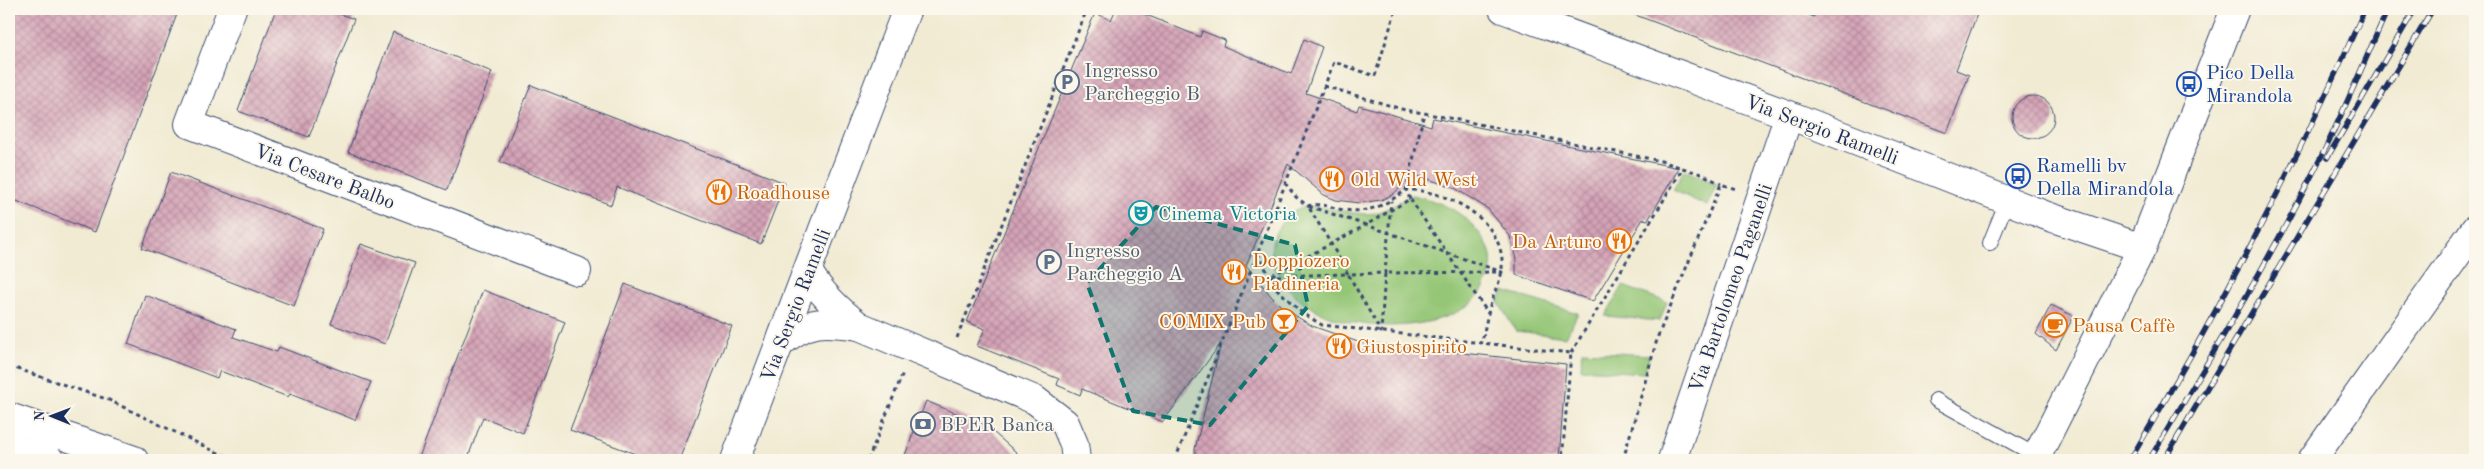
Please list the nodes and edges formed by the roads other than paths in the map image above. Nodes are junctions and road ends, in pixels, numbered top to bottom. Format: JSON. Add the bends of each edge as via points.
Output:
{"nodes":[{"id":1,"x":232,"y":9,"type":"edge"},
{"id":2,"x":907,"y":9,"type":"edge"},
{"id":3,"x":1503,"y":9,"type":"edge"},
{"id":4,"x":2235,"y":9,"type":"edge"},
{"id":5,"x":1789,"y":115,"type":"junction"},
{"id":6,"x":2007,"y":200,"type":"junction"},
{"id":7,"x":2475,"y":229,"type":"edge"},
{"id":8,"x":1990,"y":243,"type":"dead end"},
{"id":9,"x":2142,"y":248,"type":"junction"},
{"id":10,"x":576,"y":271,"type":"dead end"},
{"id":11,"x":808,"y":271,"type":"junction"},
{"id":12,"x":859,"y":326,"type":"junction"},
{"id":13,"x":780,"y":342,"type":"junction"},
{"id":14,"x":1936,"y":400,"type":"dead end"},
{"id":15,"x":9,"y":416,"type":"edge"},
{"id":16,"x":9,"y":446,"type":"edge"},
{"id":17,"x":2036,"y":458,"type":"edge"},
{"id":18,"x":50,"y":460,"type":"edge"},
{"id":19,"x":134,"y":460,"type":"edge"},
{"id":20,"x":735,"y":460,"type":"edge"},
{"id":21,"x":1076,"y":460,"type":"edge"},
{"id":22,"x":1672,"y":460,"type":"edge"},
{"id":23,"x":2312,"y":460,"type":"edge"}],
"edges":[{"from":1,"to":10,"type":"street","name":"Via Cesare Balbo","via":[[189,124]]},
{"from":2,"to":11,"type":"street","name":"Via Sergio Ramelli"},
{"from":3,"to":5,"type":"street","name":"Via Sergio Ramelli"},
{"from":4,"to":9,"type":"street"},
{"from":5,"to":6,"type":"street","name":"Via Sergio Ramelli"},
{"from":5,"to":22,"type":"street","name":"Via Bartolomeo Paganelli"},
{"from":6,"to":8,"type":"lane"},
{"from":6,"to":9,"type":"street","name":"Via Sergio Ramelli"},
{"from":7,"to":23,"type":"street"},
{"from":9,"to":17,"type":"street"},
{"from":11,"to":12,"type":"street","via":[[815,285]]},
{"from":11,"to":13,"type":"street","name":"Via Sergio Ramelli"},
{"from":12,"to":13,"type":"street","via":[[832,322],[803,326]]},
{"from":12,"to":21,"type":"street","via":[[1035,400],[1065,423],[1074,444]]},
{"from":13,"to":20,"type":"street","name":"Via Sergio Ramelli"},
{"from":14,"to":17,"type":"lane"},
{"from":15,"to":19,"type":"street"},
{"from":16,"to":18,"type":"street"}]}
